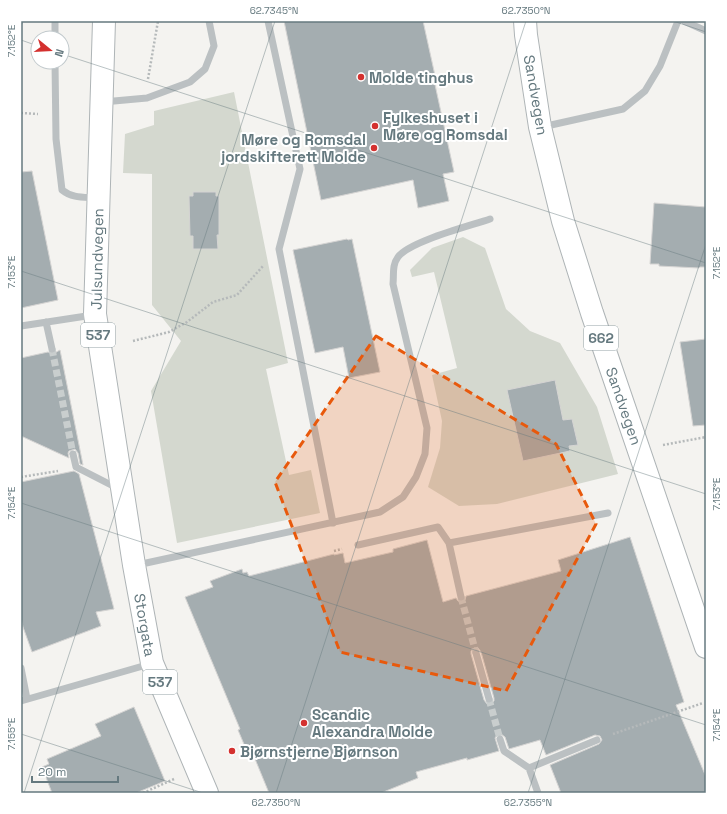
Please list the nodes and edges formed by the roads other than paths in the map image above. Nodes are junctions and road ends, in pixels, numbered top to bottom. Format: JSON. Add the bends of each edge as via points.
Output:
{"nodes":[{"id":1,"x":104,"y":21,"type":"edge"},
{"id":2,"x":209,"y":21,"type":"edge"},
{"id":3,"x":268,"y":21,"type":"edge"},
{"id":4,"x":525,"y":21,"type":"edge"},
{"id":5,"x":678,"y":21,"type":"edge"},
{"id":6,"x":684,"y":21,"type":"edge"},
{"id":7,"x":706,"y":31,"type":"edge"},
{"id":8,"x":55,"y":70,"type":"edge"},
{"id":9,"x":101,"y":102,"type":"junction"},
{"id":10,"x":540,"y":127,"type":"junction"},
{"id":11,"x":98,"y":198,"type":"junction"},
{"id":12,"x":490,"y":219,"type":"dead end"},
{"id":13,"x":95,"y":314,"type":"junction"},
{"id":14,"x":46,"y":322,"type":"junction"},
{"id":15,"x":21,"y":326,"type":"edge"},
{"id":16,"x":52,"y":349,"type":"tunnel mouth"},
{"id":17,"x":74,"y":454,"type":"tunnel mouth"},
{"id":18,"x":123,"y":491,"type":"junction"},
{"id":19,"x":608,"y":513,"type":"dead end"},
{"id":20,"x":333,"y":523,"type":"junction"},
{"id":21,"x":449,"y":543,"type":"junction"},
{"id":22,"x":358,"y":545,"type":"dead end"},
{"id":23,"x":134,"y":565,"type":"junction"},
{"id":24,"x":461,"y":597,"type":"tunnel mouth"},
{"id":25,"x":706,"y":647,"type":"edge"},
{"id":26,"x":476,"y":653,"type":"tunnel mouth"},
{"id":27,"x":152,"y":663,"type":"junction"},
{"id":28,"x":21,"y":668,"type":"edge"},
{"id":29,"x":489,"y":699,"type":"tunnel mouth"},
{"id":30,"x":24,"y":700,"type":"edge"},
{"id":31,"x":500,"y":739,"type":"tunnel mouth"},
{"id":32,"x":597,"y":740,"type":"road end"},
{"id":33,"x":529,"y":768,"type":"junction"},
{"id":34,"x":207,"y":793,"type":"edge"},
{"id":35,"x":538,"y":793,"type":"edge"}],
"edges":[{"from":1,"to":9,"type":"main road","name":"Julsundvegen","number":"537"},
{"from":2,"to":9,"type":"street","via":[[214,46],[205,69],[190,82],[147,98]]},
{"from":3,"to":20,"type":"street","via":[[300,169],[278,249]]},
{"from":4,"to":10,"type":"main road","name":"Sandvegen","number":"662"},
{"from":5,"to":10,"type":"street","via":[[660,66],[649,85],[623,109]]},
{"from":6,"to":7,"type":"street"},
{"from":8,"to":11,"type":"street","via":[[56,139],[62,190],[75,196]]},
{"from":9,"to":11,"type":"main road","name":"Julsundvegen","number":"537"},
{"from":10,"to":25,"type":"main road","name":"Sandvegen","number":"662","via":[[563,221]]},
{"from":11,"to":13,"type":"main road","name":"Julsundvegen","number":"537"},
{"from":12,"to":20,"type":"street","via":[[415,244],[399,256],[394,265],[393,284],[427,428],[425,454],[416,477],[402,497],[380,512]]},
{"from":13,"to":14,"type":"street"},
{"from":13,"to":18,"type":"main road","name":"Julsundvegen","number":"537"},
{"from":14,"to":15,"type":"street"},
{"from":14,"to":16,"type":"street"},
{"from":17,"to":18,"type":"street","via":[[76,467]]},
{"from":18,"to":23,"type":"main road","name":"Julsundvegen","number":"537"},
{"from":19,"to":21,"type":"street"},
{"from":20,"to":23,"type":"street"},
{"from":21,"to":22,"type":"street","via":[[438,527]]},
{"from":21,"to":24,"type":"street"},
{"from":23,"to":27,"type":"main road","name":"Storgata","number":"537"},
{"from":26,"to":29,"type":"street"},
{"from":27,"to":30,"type":"street"},
{"from":27,"to":34,"type":"main road","name":"Storgata","number":"537"},
{"from":28,"to":30,"type":"street"},
{"from":31,"to":33,"type":"street","via":[[504,751]]},
{"from":32,"to":33,"type":"street"},
{"from":33,"to":35,"type":"street"}]}
